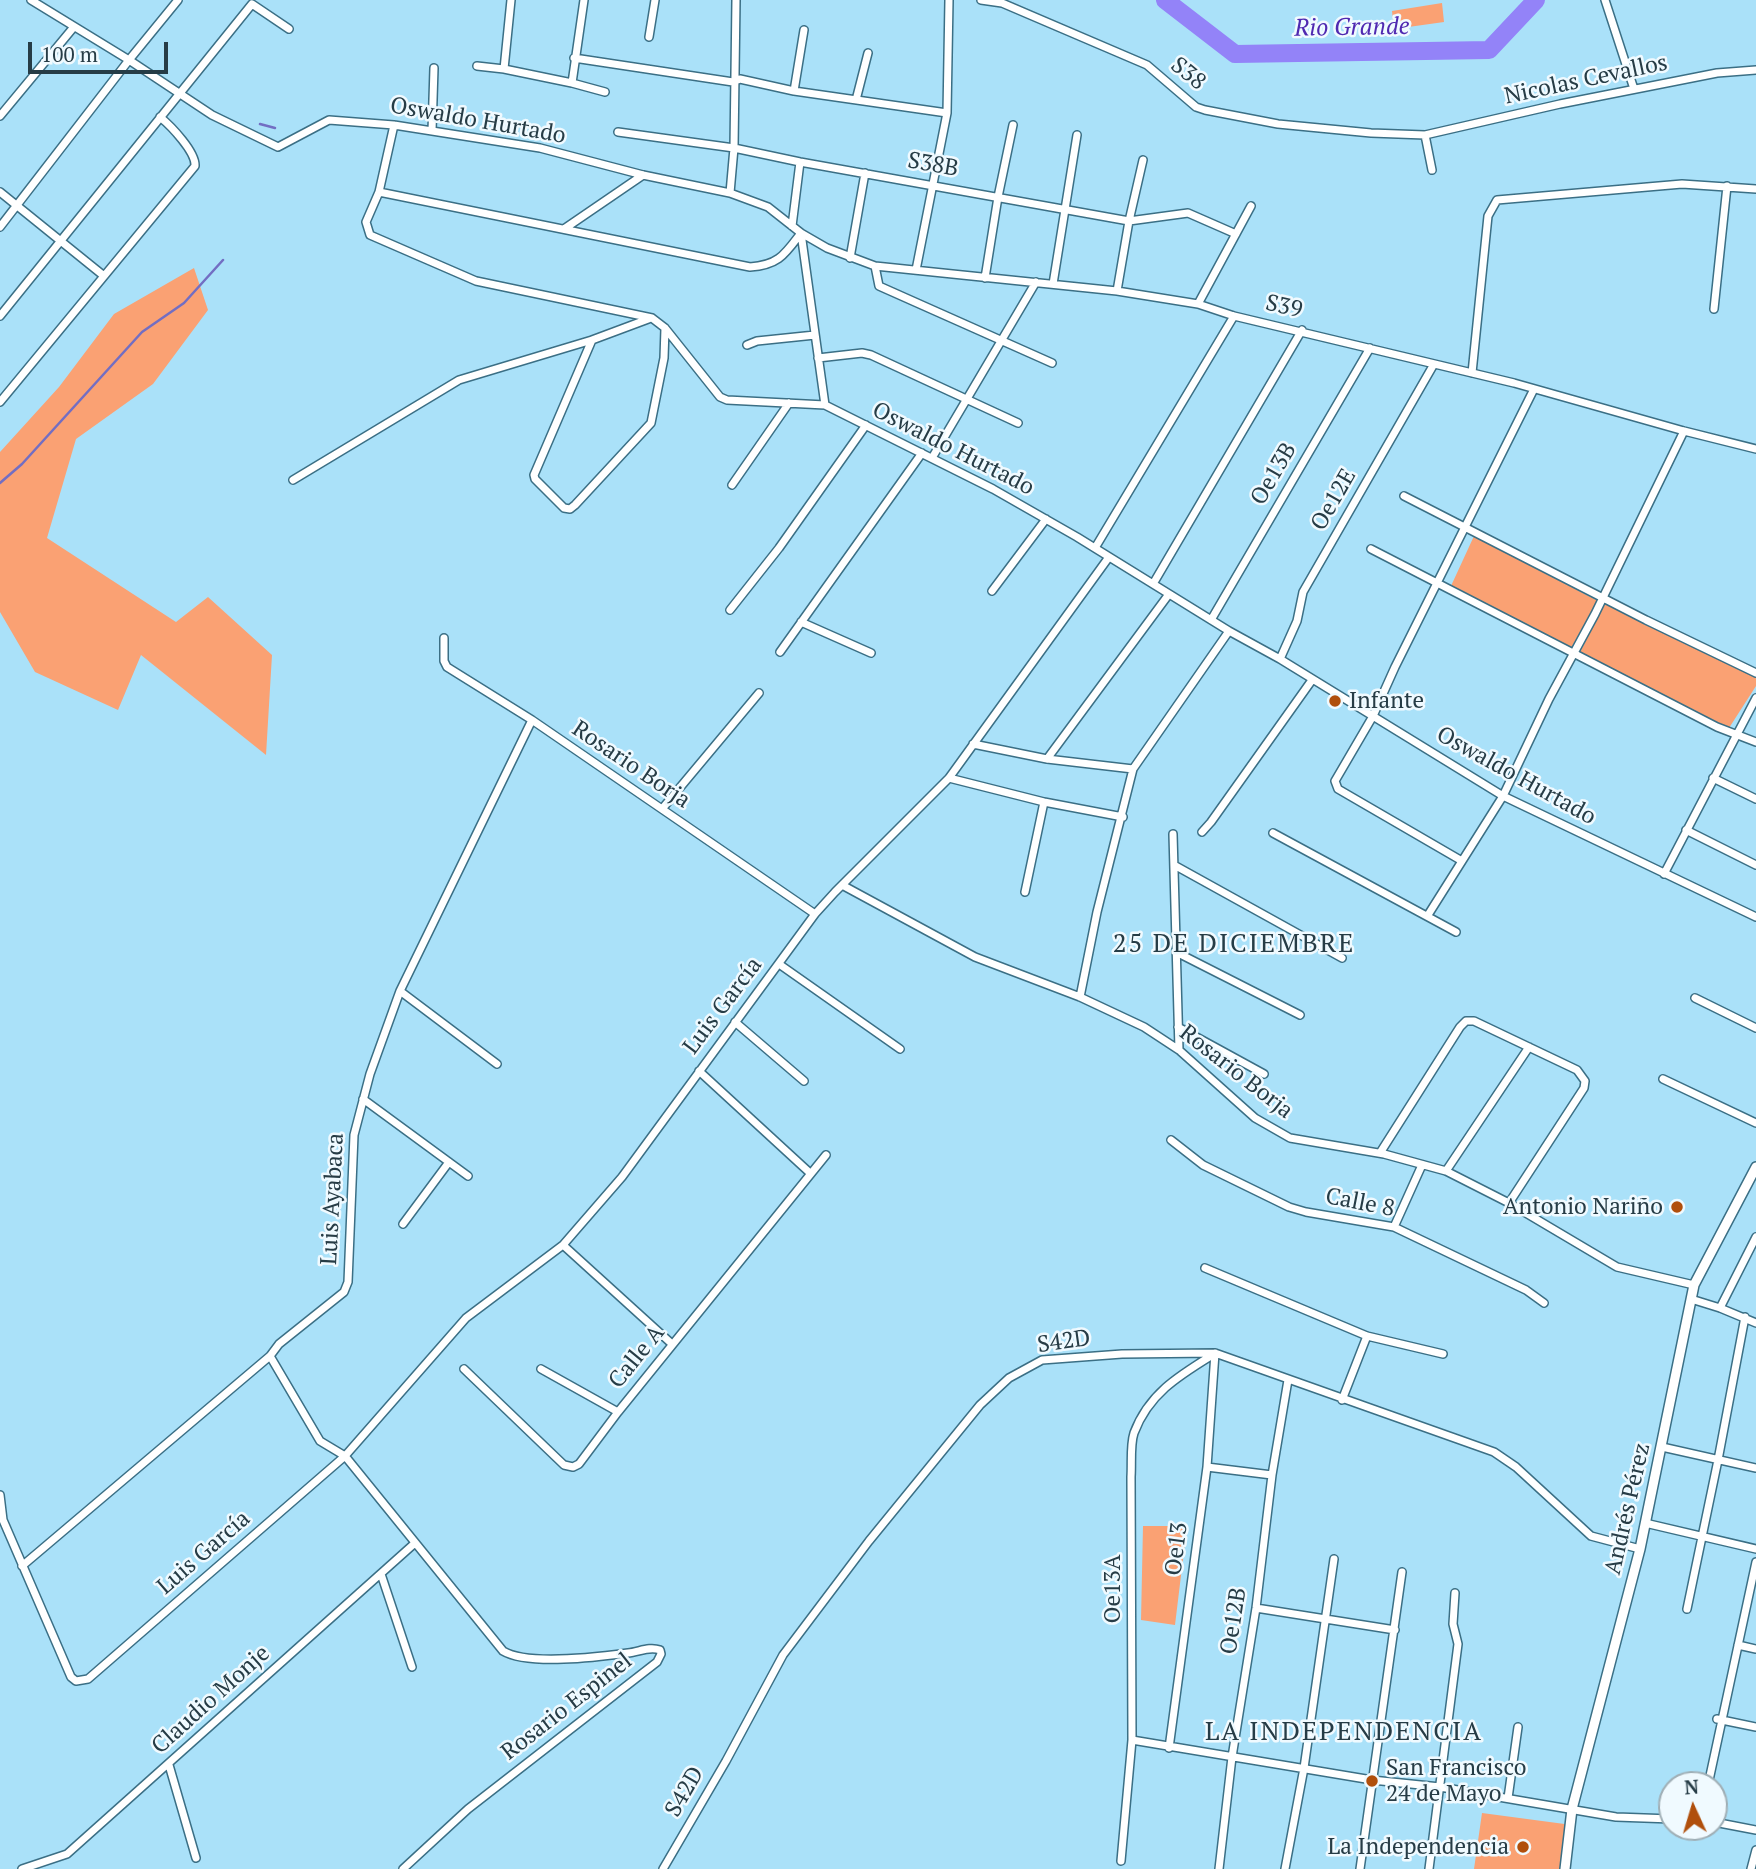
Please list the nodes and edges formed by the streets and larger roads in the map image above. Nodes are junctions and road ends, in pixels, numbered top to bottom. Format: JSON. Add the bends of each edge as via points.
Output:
{"nodes":[{"id":1,"x":31,"y":0,"type":"edge"},
{"id":2,"x":178,"y":0,"type":"edge"},
{"id":3,"x":511,"y":0,"type":"edge"},
{"id":4,"x":584,"y":0,"type":"edge"},
{"id":5,"x":655,"y":0,"type":"edge"},
{"id":6,"x":736,"y":0,"type":"edge"},
{"id":7,"x":949,"y":0,"type":"edge"},
{"id":8,"x":981,"y":0,"type":"edge"},
{"id":9,"x":1605,"y":0,"type":"edge"},
{"id":10,"x":253,"y":2,"type":"edge"},
{"id":11,"x":73,"y":28,"type":"junction"},
{"id":12,"x":289,"y":29,"type":"dead end"},
{"id":13,"x":804,"y":30,"type":"dead end"},
{"id":14,"x":649,"y":37,"type":"dead end"},
{"id":15,"x":868,"y":53,"type":"dead end"},
{"id":16,"x":574,"y":58,"type":"junction"},
{"id":17,"x":129,"y":60,"type":"junction"},
{"id":18,"x":477,"y":66,"type":"dead end"},
{"id":19,"x":435,"y":68,"type":"dead end"},
{"id":20,"x":504,"y":69,"type":"junction"},
{"id":21,"x":1756,"y":70,"type":"edge"},
{"id":22,"x":733,"y":82,"type":"junction"},
{"id":23,"x":572,"y":83,"type":"junction"},
{"id":24,"x":1634,"y":89,"type":"junction"},
{"id":25,"x":793,"y":91,"type":"junction"},
{"id":26,"x":605,"y":92,"type":"dead end"},
{"id":27,"x":179,"y":93,"type":"junction"},
{"id":28,"x":856,"y":100,"type":"junction"},
{"id":29,"x":947,"y":113,"type":"junction"},
{"id":30,"x":0,"y":116,"type":"edge"},
{"id":31,"x":160,"y":117,"type":"junction"},
{"id":32,"x":394,"y":125,"type":"junction"},
{"id":33,"x":1013,"y":125,"type":"dead end"},
{"id":34,"x":432,"y":131,"type":"junction"},
{"id":35,"x":618,"y":132,"type":"dead end"},
{"id":36,"x":1077,"y":135,"type":"dead end"},
{"id":37,"x":1425,"y":135,"type":"junction"},
{"id":38,"x":734,"y":148,"type":"junction"},
{"id":39,"x":1143,"y":160,"type":"dead end"},
{"id":40,"x":800,"y":162,"type":"junction"},
{"id":41,"x":1432,"y":170,"type":"dead end"},
{"id":42,"x":865,"y":173,"type":"junction"},
{"id":43,"x":643,"y":175,"type":"junction"},
{"id":44,"x":934,"y":185,"type":"junction"},
{"id":45,"x":1727,"y":186,"type":"junction"},
{"id":46,"x":1756,"y":189,"type":"edge"},
{"id":47,"x":0,"y":192,"type":"edge"},
{"id":48,"x":379,"y":192,"type":"junction"},
{"id":49,"x":730,"y":192,"type":"junction"},
{"id":50,"x":998,"y":197,"type":"junction"},
{"id":51,"x":17,"y":205,"type":"junction"},
{"id":52,"x":1251,"y":206,"type":"dead end"},
{"id":53,"x":1064,"y":209,"type":"junction"},
{"id":54,"x":1129,"y":220,"type":"junction"},
{"id":55,"x":792,"y":226,"type":"junction"},
{"id":56,"x":0,"y":227,"type":"edge"},
{"id":57,"x":564,"y":229,"type":"junction"},
{"id":58,"x":801,"y":233,"type":"junction"},
{"id":59,"x":1236,"y":234,"type":"junction"},
{"id":60,"x":62,"y":240,"type":"junction"},
{"id":61,"x":850,"y":258,"type":"junction"},
{"id":62,"x":875,"y":266,"type":"junction"},
{"id":63,"x":916,"y":270,"type":"junction"},
{"id":64,"x":104,"y":276,"type":"junction"},
{"id":65,"x":985,"y":278,"type":"junction"},
{"id":66,"x":1036,"y":282,"type":"junction"},
{"id":67,"x":1053,"y":284,"type":"junction"},
{"id":68,"x":1117,"y":291,"type":"junction"},
{"id":69,"x":1198,"y":304,"type":"junction"},
{"id":70,"x":1714,"y":309,"type":"dead end"},
{"id":71,"x":0,"y":316,"type":"edge"},
{"id":72,"x":1234,"y":316,"type":"junction"},
{"id":73,"x":652,"y":318,"type":"junction"},
{"id":74,"x":664,"y":328,"type":"junction"},
{"id":75,"x":1302,"y":330,"type":"junction"},
{"id":76,"x":815,"y":335,"type":"junction"},
{"id":77,"x":592,"y":340,"type":"junction"},
{"id":78,"x":1001,"y":340,"type":"junction"},
{"id":79,"x":747,"y":345,"type":"dead end"},
{"id":80,"x":1370,"y":348,"type":"junction"},
{"id":81,"x":818,"y":358,"type":"junction"},
{"id":82,"x":1052,"y":363,"type":"dead end"},
{"id":83,"x":1434,"y":364,"type":"junction"},
{"id":84,"x":1472,"y":373,"type":"junction"},
{"id":85,"x":1534,"y":389,"type":"junction"},
{"id":86,"x":966,"y":400,"type":"junction"},
{"id":87,"x":0,"y":402,"type":"edge"},
{"id":88,"x":789,"y":403,"type":"junction"},
{"id":89,"x":825,"y":405,"type":"junction"},
{"id":90,"x":1018,"y":423,"type":"dead end"},
{"id":91,"x":866,"y":425,"type":"junction"},
{"id":92,"x":1684,"y":431,"type":"junction"},
{"id":93,"x":1756,"y":449,"type":"edge"},
{"id":94,"x":922,"y":453,"type":"junction"},
{"id":95,"x":932,"y":458,"type":"junction"},
{"id":96,"x":293,"y":480,"type":"dead end"},
{"id":97,"x":733,"y":485,"type":"dead end"},
{"id":98,"x":1404,"y":496,"type":"dead end"},
{"id":99,"x":1046,"y":519,"type":"junction"},
{"id":100,"x":1465,"y":527,"type":"junction"},
{"id":101,"x":1095,"y":548,"type":"junction"},
{"id":102,"x":1371,"y":549,"type":"dead end"},
{"id":103,"x":1109,"y":557,"type":"junction"},
{"id":104,"x":1437,"y":582,"type":"junction"},
{"id":105,"x":1153,"y":584,"type":"junction"},
{"id":106,"x":992,"y":591,"type":"dead end"},
{"id":107,"x":1169,"y":594,"type":"junction"},
{"id":108,"x":1603,"y":597,"type":"junction"},
{"id":109,"x":730,"y":610,"type":"dead end"},
{"id":110,"x":1211,"y":620,"type":"junction"},
{"id":111,"x":801,"y":622,"type":"junction"},
{"id":112,"x":1229,"y":631,"type":"junction"},
{"id":113,"x":444,"y":638,"type":"dead end"},
{"id":114,"x":780,"y":652,"type":"dead end"},
{"id":115,"x":871,"y":653,"type":"dead end"},
{"id":116,"x":1574,"y":654,"type":"junction"},
{"id":117,"x":1280,"y":659,"type":"junction"},
{"id":118,"x":1756,"y":673,"type":"edge"},
{"id":119,"x":1312,"y":680,"type":"junction"},
{"id":120,"x":759,"y":693,"type":"dead end"},
{"id":121,"x":1756,"y":698,"type":"edge"},
{"id":122,"x":1373,"y":716,"type":"junction"},
{"id":123,"x":532,"y":720,"type":"junction"},
{"id":124,"x":1736,"y":734,"type":"junction"},
{"id":125,"x":1756,"y":742,"type":"edge"},
{"id":126,"x":974,"y":744,"type":"junction"},
{"id":127,"x":1047,"y":759,"type":"junction"},
{"id":128,"x":1133,"y":769,"type":"junction"},
{"id":129,"x":949,"y":778,"type":"junction"},
{"id":130,"x":1713,"y":778,"type":"junction"},
{"id":131,"x":1503,"y":796,"type":"junction"},
{"id":132,"x":1756,"y":799,"type":"edge"},
{"id":133,"x":1044,"y":802,"type":"junction"},
{"id":134,"x":662,"y":809,"type":"junction"},
{"id":135,"x":1123,"y":817,"type":"junction"},
{"id":136,"x":1686,"y":830,"type":"junction"},
{"id":137,"x":1202,"y":832,"type":"dead end"},
{"id":138,"x":1273,"y":833,"type":"dead end"},
{"id":139,"x":1174,"y":834,"type":"dead end"},
{"id":140,"x":1462,"y":860,"type":"junction"},
{"id":141,"x":1174,"y":865,"type":"junction"},
{"id":142,"x":1756,"y":865,"type":"edge"},
{"id":143,"x":1664,"y":874,"type":"junction"},
{"id":144,"x":842,"y":885,"type":"junction"},
{"id":145,"x":1025,"y":892,"type":"dead end"},
{"id":146,"x":815,"y":914,"type":"junction"},
{"id":147,"x":1428,"y":915,"type":"junction"},
{"id":148,"x":1756,"y":916,"type":"edge"},
{"id":149,"x":1456,"y":932,"type":"dead end"},
{"id":150,"x":1176,"y":952,"type":"junction"},
{"id":151,"x":1342,"y":958,"type":"dead end"},
{"id":152,"x":779,"y":964,"type":"junction"},
{"id":153,"x":400,"y":991,"type":"junction"},
{"id":154,"x":1080,"y":997,"type":"junction"},
{"id":155,"x":1695,"y":998,"type":"dead end"},
{"id":156,"x":1300,"y":1015,"type":"dead end"},
{"id":157,"x":735,"y":1022,"type":"junction"},
{"id":158,"x":1178,"y":1027,"type":"junction"},
{"id":159,"x":1756,"y":1028,"type":"edge"},
{"id":160,"x":1529,"y":1048,"type":"junction"},
{"id":161,"x":901,"y":1049,"type":"dead end"},
{"id":162,"x":1179,"y":1050,"type":"junction"},
{"id":163,"x":497,"y":1064,"type":"dead end"},
{"id":164,"x":699,"y":1071,"type":"junction"},
{"id":165,"x":1264,"y":1074,"type":"dead end"},
{"id":166,"x":1663,"y":1079,"type":"dead end"},
{"id":167,"x":804,"y":1081,"type":"dead end"},
{"id":168,"x":363,"y":1099,"type":"junction"},
{"id":169,"x":1756,"y":1123,"type":"edge"},
{"id":170,"x":1171,"y":1140,"type":"dead end"},
{"id":171,"x":1380,"y":1153,"type":"junction"},
{"id":172,"x":826,"y":1155,"type":"dead end"},
{"id":173,"x":449,"y":1162,"type":"junction"},
{"id":174,"x":1422,"y":1165,"type":"junction"},
{"id":175,"x":1756,"y":1167,"type":"edge"},
{"id":176,"x":1446,"y":1171,"type":"junction"},
{"id":177,"x":810,"y":1173,"type":"junction"},
{"id":178,"x":468,"y":1176,"type":"dead end"},
{"id":179,"x":1509,"y":1203,"type":"junction"},
{"id":180,"x":403,"y":1224,"type":"dead end"},
{"id":181,"x":1394,"y":1227,"type":"junction"},
{"id":182,"x":1756,"y":1237,"type":"edge"},
{"id":183,"x":563,"y":1245,"type":"junction"},
{"id":184,"x":1205,"y":1268,"type":"dead end"},
{"id":185,"x":1694,"y":1285,"type":"junction"},
{"id":186,"x":1691,"y":1299,"type":"junction"},
{"id":187,"x":1544,"y":1303,"type":"dead end"},
{"id":188,"x":1720,"y":1308,"type":"junction"},
{"id":189,"x":1745,"y":1317,"type":"junction"},
{"id":190,"x":1756,"y":1323,"type":"edge"},
{"id":191,"x":1367,"y":1336,"type":"junction"},
{"id":192,"x":673,"y":1344,"type":"junction"},
{"id":193,"x":1215,"y":1353,"type":"junction"},
{"id":194,"x":1443,"y":1354,"type":"dead end"},
{"id":195,"x":270,"y":1356,"type":"junction"},
{"id":196,"x":464,"y":1369,"type":"dead end"},
{"id":197,"x":541,"y":1369,"type":"dead end"},
{"id":198,"x":1288,"y":1380,"type":"junction"},
{"id":199,"x":1342,"y":1400,"type":"junction"},
{"id":200,"x":618,"y":1412,"type":"junction"},
{"id":201,"x":1662,"y":1447,"type":"junction"},
{"id":202,"x":345,"y":1456,"type":"junction"},
{"id":203,"x":1718,"y":1460,"type":"junction"},
{"id":204,"x":1208,"y":1467,"type":"junction"},
{"id":205,"x":1756,"y":1468,"type":"edge"},
{"id":206,"x":1272,"y":1475,"type":"junction"},
{"id":207,"x":0,"y":1495,"type":"edge"},
{"id":208,"x":1645,"y":1523,"type":"junction"},
{"id":209,"x":1702,"y":1537,"type":"junction"},
{"id":210,"x":415,"y":1543,"type":"junction"},
{"id":211,"x":1640,"y":1549,"type":"junction"},
{"id":212,"x":1756,"y":1549,"type":"edge"},
{"id":213,"x":1334,"y":1559,"type":"dead end"},
{"id":214,"x":1756,"y":1562,"type":"edge"},
{"id":215,"x":22,"y":1566,"type":"junction"},
{"id":216,"x":1402,"y":1572,"type":"dead end"},
{"id":217,"x":381,"y":1574,"type":"junction"},
{"id":218,"x":1455,"y":1593,"type":"dead end"},
{"id":219,"x":1256,"y":1608,"type":"junction"},
{"id":220,"x":1686,"y":1609,"type":"dead end"},
{"id":221,"x":1326,"y":1620,"type":"junction"},
{"id":222,"x":1395,"y":1630,"type":"junction"},
{"id":223,"x":1738,"y":1646,"type":"junction"},
{"id":224,"x":1756,"y":1649,"type":"edge"},
{"id":225,"x":412,"y":1667,"type":"dead end"},
{"id":226,"x":1720,"y":1720,"type":"junction"},
{"id":227,"x":1518,"y":1727,"type":"dead end"},
{"id":228,"x":1756,"y":1727,"type":"edge"},
{"id":229,"x":1132,"y":1740,"type":"junction"},
{"id":230,"x":1169,"y":1748,"type":"junction"},
{"id":231,"x":1232,"y":1757,"type":"junction"},
{"id":232,"x":169,"y":1765,"type":"junction"},
{"id":233,"x":1304,"y":1768,"type":"junction"},
{"id":234,"x":1711,"y":1771,"type":"edge"},
{"id":235,"x":1372,"y":1780,"type":"junction"},
{"id":236,"x":1440,"y":1787,"type":"junction"},
{"id":237,"x":1508,"y":1798,"type":"junction"},
{"id":238,"x":1572,"y":1809,"type":"junction"},
{"id":239,"x":1658,"y":1818,"type":"edge"},
{"id":240,"x":1728,"y":1825,"type":"edge"},
{"id":241,"x":1756,"y":1830,"type":"edge"},
{"id":242,"x":1756,"y":1850,"type":"edge"},
{"id":243,"x":196,"y":1858,"type":"dead end"},
{"id":244,"x":1121,"y":1861,"type":"dead end"},
{"id":245,"x":22,"y":1869,"type":"edge"},
{"id":246,"x":403,"y":1869,"type":"edge"},
{"id":247,"x":663,"y":1869,"type":"edge"},
{"id":248,"x":1219,"y":1869,"type":"edge"},
{"id":249,"x":1285,"y":1869,"type":"edge"},
{"id":250,"x":1360,"y":1869,"type":"edge"},
{"id":251,"x":1429,"y":1869,"type":"edge"},
{"id":252,"x":1565,"y":1869,"type":"edge"},
{"id":253,"x":1751,"y":1869,"type":"edge"}],
"edges":[{"from":1,"to":11,"type":"street","name":"Oswaldo Hurtado"},
{"from":2,"to":17,"type":"street"},
{"from":3,"to":20,"type":"street"},
{"from":4,"to":16,"type":"street"},
{"from":5,"to":14,"type":"street"},
{"from":6,"to":22,"type":"street"},
{"from":7,"to":29,"type":"street"},
{"from":8,"to":37,"type":"street","name":"S38","via":[[1002,3],[1147,65],[1205,110],[1278,124]]},
{"from":9,"to":24,"type":"street"},
{"from":10,"to":12,"type":"street"},
{"from":10,"to":27,"type":"street"},
{"from":11,"to":17,"type":"street","name":"Oswaldo Hurtado"},
{"from":11,"to":30,"type":"street"},
{"from":13,"to":25,"type":"street"},
{"from":15,"to":28,"type":"street"},
{"from":16,"to":22,"type":"street"},
{"from":16,"to":23,"type":"street"},
{"from":17,"to":27,"type":"street","name":"Oswaldo Hurtado"},
{"from":17,"to":51,"type":"street"},
{"from":18,"to":20,"type":"street"},
{"from":19,"to":34,"type":"street"},
{"from":20,"to":23,"type":"street"},
{"from":21,"to":24,"type":"street","name":"Nicolas Cevallos"},
{"from":22,"to":25,"type":"street","via":[[740,79]]},
{"from":22,"to":38,"type":"street"},
{"from":23,"to":26,"type":"street"},
{"from":24,"to":37,"type":"street","name":"Nicolas Cevallos"},
{"from":25,"to":28,"type":"street"},
{"from":27,"to":31,"type":"street"},
{"from":27,"to":32,"type":"street","name":"Oswaldo Hurtado","via":[[212,115],[278,147],[329,120]]},
{"from":28,"to":29,"type":"street"},
{"from":29,"to":44,"type":"street"},
{"from":31,"to":60,"type":"street"},
{"from":31,"to":64,"type":"street","via":[[195,159],[195,166]]},
{"from":32,"to":34,"type":"street","name":"Oswaldo Hurtado"},
{"from":32,"to":48,"type":"street"},
{"from":33,"to":50,"type":"street"},
{"from":34,"to":43,"type":"street","name":"Oswaldo Hurtado","via":[[540,148]]},
{"from":35,"to":38,"type":"street","name":"S38B"},
{"from":36,"to":53,"type":"street"},
{"from":37,"to":41,"type":"street"},
{"from":38,"to":40,"type":"street","name":"S38B"},
{"from":38,"to":49,"type":"street"},
{"from":39,"to":54,"type":"street"},
{"from":40,"to":42,"type":"street","name":"S38B"},
{"from":40,"to":55,"type":"street"},
{"from":42,"to":44,"type":"street","name":"S38B"},
{"from":42,"to":61,"type":"street"},
{"from":43,"to":49,"type":"street","name":"Oswaldo Hurtado"},
{"from":43,"to":57,"type":"street"},
{"from":44,"to":50,"type":"street","name":"S38B"},
{"from":44,"to":63,"type":"street"},
{"from":45,"to":46,"type":"street"},
{"from":45,"to":70,"type":"street"},
{"from":45,"to":84,"type":"street","via":[[1682,184],[1497,200],[1488,216]]},
{"from":47,"to":51,"type":"street"},
{"from":48,"to":57,"type":"street"},
{"from":48,"to":73,"type":"street","via":[[366,222],[370,235],[476,281]]},
{"from":49,"to":55,"type":"street","name":"Oswaldo Hurtado","via":[[768,207]]},
{"from":50,"to":53,"type":"street","name":"S38B"},
{"from":50,"to":65,"type":"street"},
{"from":51,"to":56,"type":"street"},
{"from":51,"to":60,"type":"street"},
{"from":52,"to":59,"type":"street"},
{"from":53,"to":54,"type":"street","name":"S38B"},
{"from":53,"to":67,"type":"street"},
{"from":54,"to":59,"type":"street","name":"S38B","via":[[1188,213]]},
{"from":54,"to":68,"type":"street"},
{"from":55,"to":58,"type":"street","name":"Oswaldo Hurtado"},
{"from":57,"to":58,"type":"street","via":[[750,267],[774,263]]},
{"from":58,"to":61,"type":"street","name":"S39"},
{"from":58,"to":76,"type":"street"},
{"from":59,"to":69,"type":"street"},
{"from":60,"to":64,"type":"street"},
{"from":60,"to":71,"type":"street"},
{"from":61,"to":62,"type":"street","name":"S39"},
{"from":62,"to":63,"type":"street","name":"S39"},
{"from":62,"to":78,"type":"street","via":[[879,286]]},
{"from":63,"to":65,"type":"street","name":"S39"},
{"from":64,"to":87,"type":"street"},
{"from":65,"to":66,"type":"street","name":"S39"},
{"from":66,"to":67,"type":"street","name":"S39"},
{"from":66,"to":78,"type":"street"},
{"from":67,"to":68,"type":"street","name":"S39"},
{"from":68,"to":69,"type":"street","name":"S39"},
{"from":69,"to":72,"type":"street","name":"S39"},
{"from":72,"to":75,"type":"street","name":"S39"},
{"from":72,"to":101,"type":"street"},
{"from":73,"to":74,"type":"street"},
{"from":73,"to":77,"type":"street"},
{"from":74,"to":77,"type":"street","via":[[664,358],[652,424],[570,509],[534,475]]},
{"from":74,"to":88,"type":"street","via":[[720,397]]},
{"from":75,"to":80,"type":"street","name":"S39"},
{"from":75,"to":105,"type":"street"},
{"from":76,"to":79,"type":"street"},
{"from":76,"to":81,"type":"street"},
{"from":77,"to":96,"type":"street","via":[[459,380]]},
{"from":78,"to":82,"type":"street"},
{"from":78,"to":86,"type":"street"},
{"from":80,"to":83,"type":"street","name":"S39"},
{"from":80,"to":110,"type":"street","name":"Oe13B"},
{"from":81,"to":86,"type":"street","via":[[862,353]]},
{"from":81,"to":89,"type":"street"},
{"from":83,"to":84,"type":"street","name":"S39"},
{"from":83,"to":117,"type":"street","name":"Oe12E","via":[[1304,592]]},
{"from":84,"to":85,"type":"street","name":"S39"},
{"from":85,"to":92,"type":"street","name":"S39"},
{"from":85,"to":100,"type":"street"},
{"from":86,"to":90,"type":"street"},
{"from":86,"to":95,"type":"street"},
{"from":88,"to":89,"type":"street"},
{"from":88,"to":97,"type":"street"},
{"from":89,"to":91,"type":"street","name":"Oswaldo Hurtado"},
{"from":91,"to":94,"type":"street","name":"Oswaldo Hurtado"},
{"from":91,"to":109,"type":"street"},
{"from":92,"to":93,"type":"street","name":"S39"},
{"from":92,"to":108,"type":"street"},
{"from":94,"to":95,"type":"street","name":"Oswaldo Hurtado"},
{"from":94,"to":111,"type":"street"},
{"from":95,"to":99,"type":"street","name":"Oswaldo Hurtado"},
{"from":98,"to":100,"type":"street"},
{"from":99,"to":101,"type":"street","name":"Oswaldo Hurtado"},
{"from":99,"to":106,"type":"street"},
{"from":100,"to":104,"type":"street"},
{"from":100,"to":108,"type":"street"},
{"from":101,"to":103,"type":"street","name":"Oswaldo Hurtado"},
{"from":102,"to":104,"type":"street"},
{"from":103,"to":105,"type":"street","name":"Oswaldo Hurtado"},
{"from":103,"to":126,"type":"street","name":"Luis García"},
{"from":104,"to":116,"type":"street"},
{"from":104,"to":122,"type":"street"},
{"from":105,"to":107,"type":"street","name":"Oswaldo Hurtado"},
{"from":107,"to":110,"type":"street","name":"Oswaldo Hurtado"},
{"from":107,"to":127,"type":"street"},
{"from":108,"to":116,"type":"street"},
{"from":108,"to":118,"type":"street"},
{"from":110,"to":112,"type":"street","name":"Oswaldo Hurtado"},
{"from":111,"to":114,"type":"street"},
{"from":111,"to":115,"type":"street"},
{"from":112,"to":117,"type":"street","name":"Oswaldo Hurtado"},
{"from":112,"to":128,"type":"street"},
{"from":113,"to":123,"type":"street","name":"Rosario Borja","via":[[447,667]]},
{"from":116,"to":124,"type":"street"},
{"from":116,"to":131,"type":"street"},
{"from":117,"to":119,"type":"street","name":"Oswaldo Hurtado"},
{"from":119,"to":122,"type":"street","name":"Oswaldo Hurtado"},
{"from":119,"to":137,"type":"street"},
{"from":120,"to":134,"type":"street"},
{"from":121,"to":124,"type":"street"},
{"from":122,"to":131,"type":"street","name":"Oswaldo Hurtado"},
{"from":122,"to":140,"type":"street","via":[[1335,785]]},
{"from":123,"to":134,"type":"street","name":"Rosario Borja"},
{"from":123,"to":153,"type":"street","name":"Luis Ayabaca"},
{"from":124,"to":125,"type":"street"},
{"from":124,"to":130,"type":"street"},
{"from":126,"to":127,"type":"street"},
{"from":126,"to":129,"type":"street","name":"Luis García"},
{"from":127,"to":128,"type":"street"},
{"from":128,"to":135,"type":"street"},
{"from":129,"to":133,"type":"street"},
{"from":129,"to":144,"type":"street","name":"Luis García"},
{"from":130,"to":132,"type":"street"},
{"from":130,"to":136,"type":"street"},
{"from":131,"to":140,"type":"street"},
{"from":131,"to":143,"type":"street","name":"Oswaldo Hurtado"},
{"from":133,"to":135,"type":"street"},
{"from":133,"to":145,"type":"street"},
{"from":134,"to":146,"type":"street","name":"Rosario Borja"},
{"from":135,"to":154,"type":"street"},
{"from":136,"to":142,"type":"street"},
{"from":136,"to":143,"type":"street"},
{"from":138,"to":147,"type":"street"},
{"from":139,"to":141,"type":"street"},
{"from":140,"to":147,"type":"street"},
{"from":141,"to":150,"type":"street"},
{"from":141,"to":151,"type":"street"},
{"from":143,"to":148,"type":"street","name":"Oswaldo Hurtado"},
{"from":144,"to":146,"type":"street","name":"Luis García"},
{"from":144,"to":154,"type":"street","name":"Rosario Borja","via":[[975,957]]},
{"from":146,"to":152,"type":"street","name":"Luis García"},
{"from":147,"to":149,"type":"street"},
{"from":150,"to":156,"type":"street"},
{"from":150,"to":158,"type":"street"},
{"from":152,"to":157,"type":"street","name":"Luis García"},
{"from":152,"to":161,"type":"street"},
{"from":153,"to":163,"type":"street"},
{"from":153,"to":168,"type":"street","name":"Luis Ayabaca"},
{"from":154,"to":162,"type":"street","name":"Rosario Borja","via":[[1144,1027]]},
{"from":155,"to":159,"type":"street"},
{"from":157,"to":164,"type":"street","name":"Luis García"},
{"from":157,"to":167,"type":"street"},
{"from":158,"to":162,"type":"street"},
{"from":158,"to":165,"type":"street"},
{"from":160,"to":171,"type":"street","via":[[1475,1021],[1466,1021]]},
{"from":160,"to":176,"type":"street"},
{"from":160,"to":179,"type":"street","via":[[1577,1070],[1585,1081]]},
{"from":162,"to":171,"type":"street","name":"Rosario Borja","via":[[1255,1118],[1290,1138]]},
{"from":164,"to":177,"type":"street"},
{"from":164,"to":183,"type":"street","name":"Luis García","via":[[622,1177]]},
{"from":166,"to":169,"type":"street"},
{"from":168,"to":173,"type":"street"},
{"from":168,"to":195,"type":"street","name":"Luis Ayabaca","via":[[354,1135],[348,1282],[344,1292]]},
{"from":170,"to":181,"type":"street","name":"Calle 8","via":[[1203,1165],[1289,1207]]},
{"from":171,"to":174,"type":"street","name":"Rosario Borja"},
{"from":172,"to":177,"type":"street","name":"Calle A"},
{"from":173,"to":178,"type":"street"},
{"from":173,"to":180,"type":"street"},
{"from":174,"to":176,"type":"street","name":"Rosario Borja"},
{"from":174,"to":181,"type":"street"},
{"from":175,"to":185,"type":"street","name":"Andrés Pérez"},
{"from":176,"to":179,"type":"street","name":"Rosario Borja"},
{"from":177,"to":192,"type":"street","name":"Calle A"},
{"from":179,"to":185,"type":"street","name":"Rosario Borja","via":[[1617,1267]]},
{"from":181,"to":187,"type":"street","name":"Calle 8"},
{"from":182,"to":188,"type":"street","via":[[1750,1257]]},
{"from":183,"to":192,"type":"street"},
{"from":183,"to":202,"type":"street","name":"Luis García","via":[[466,1318]]},
{"from":184,"to":191,"type":"street"},
{"from":185,"to":186,"type":"street","name":"Andrés Pérez"},
{"from":186,"to":188,"type":"street"},
{"from":186,"to":201,"type":"street","name":"Andrés Pérez"},
{"from":188,"to":189,"type":"street"},
{"from":189,"to":190,"type":"street"},
{"from":189,"to":203,"type":"street"},
{"from":191,"to":194,"type":"street"},
{"from":191,"to":199,"type":"street"},
{"from":192,"to":200,"type":"street","name":"Calle A"},
{"from":193,"to":198,"type":"street","name":"S42D"},
{"from":193,"to":204,"type":"street","name":"Oe13"},
{"from":193,"to":229,"type":"street","name":"Oe13A","via":[[1152,1399],[1133,1435]]},
{"from":193,"to":247,"type":"street","name":"S42D","via":[[1042,1360],[1009,1378],[980,1405],[783,1655]]},
{"from":195,"to":202,"type":"street","via":[[320,1441]]},
{"from":195,"to":215,"type":"street","name":"Luis Ayabaca"},
{"from":196,"to":200,"type":"street","name":"Calle A","via":[[566,1466],[579,1464]]},
{"from":197,"to":200,"type":"street"},
{"from":198,"to":199,"type":"street","name":"S42D"},
{"from":198,"to":206,"type":"street","name":"Oe12B"},
{"from":199,"to":211,"type":"street","name":"S42D","via":[[1494,1452],[1583,1530],[1601,1540]]},
{"from":201,"to":203,"type":"street"},
{"from":201,"to":208,"type":"street","name":"Andrés Pérez"},
{"from":202,"to":210,"type":"street","name":"Rosario Espinel"},
{"from":202,"to":215,"type":"street","name":"Luis García","via":[[80,1682],[71,1677]]},
{"from":203,"to":205,"type":"street"},
{"from":203,"to":209,"type":"street"},
{"from":204,"to":206,"type":"street"},
{"from":204,"to":230,"type":"street","name":"Oe13"},
{"from":206,"to":219,"type":"street","name":"Oe12B"},
{"from":207,"to":215,"type":"street","via":[[3,1520]]},
{"from":208,"to":209,"type":"street"},
{"from":208,"to":211,"type":"street","name":"Andrés Pérez"},
{"from":209,"to":212,"type":"street"},
{"from":209,"to":220,"type":"street"},
{"from":210,"to":217,"type":"street","name":"Claudio Monje"},
{"from":210,"to":246,"type":"street","name":"Rosario Espinel","via":[[512,1657],[578,1657],[652,1648],[661,1654],[468,1809]]},
{"from":211,"to":238,"type":"street","name":"Andrés Pérez"},
{"from":213,"to":221,"type":"street"},
{"from":214,"to":223,"type":"street"},
{"from":216,"to":222,"type":"street"},
{"from":217,"to":225,"type":"street"},
{"from":217,"to":232,"type":"street","name":"Claudio Monje"},
{"from":218,"to":236,"type":"street","via":[[1452,1624],[1458,1644]]},
{"from":219,"to":221,"type":"street"},
{"from":219,"to":231,"type":"street","name":"Oe12B"},
{"from":221,"to":222,"type":"street"},
{"from":221,"to":233,"type":"street"},
{"from":222,"to":235,"type":"street"},
{"from":223,"to":224,"type":"street"},
{"from":223,"to":226,"type":"street"},
{"from":226,"to":228,"type":"street"},
{"from":226,"to":234,"type":"street"},
{"from":227,"to":237,"type":"street"},
{"from":229,"to":230,"type":"street"},
{"from":229,"to":244,"type":"street","name":"Oe13A"},
{"from":230,"to":231,"type":"street"},
{"from":231,"to":233,"type":"street"},
{"from":231,"to":248,"type":"street","name":"Oe12B"},
{"from":232,"to":243,"type":"street"},
{"from":232,"to":245,"type":"street","name":"Claudio Monje","via":[[67,1854]]},
{"from":233,"to":235,"type":"street"},
{"from":233,"to":249,"type":"street"},
{"from":235,"to":236,"type":"street"},
{"from":235,"to":250,"type":"street"},
{"from":236,"to":237,"type":"street"},
{"from":236,"to":251,"type":"street"},
{"from":237,"to":238,"type":"street"},
{"from":238,"to":239,"type":"street"},
{"from":238,"to":252,"type":"street","name":"Andrés Pérez"},
{"from":240,"to":241,"type":"street"},
{"from":242,"to":253,"type":"street"}]}
